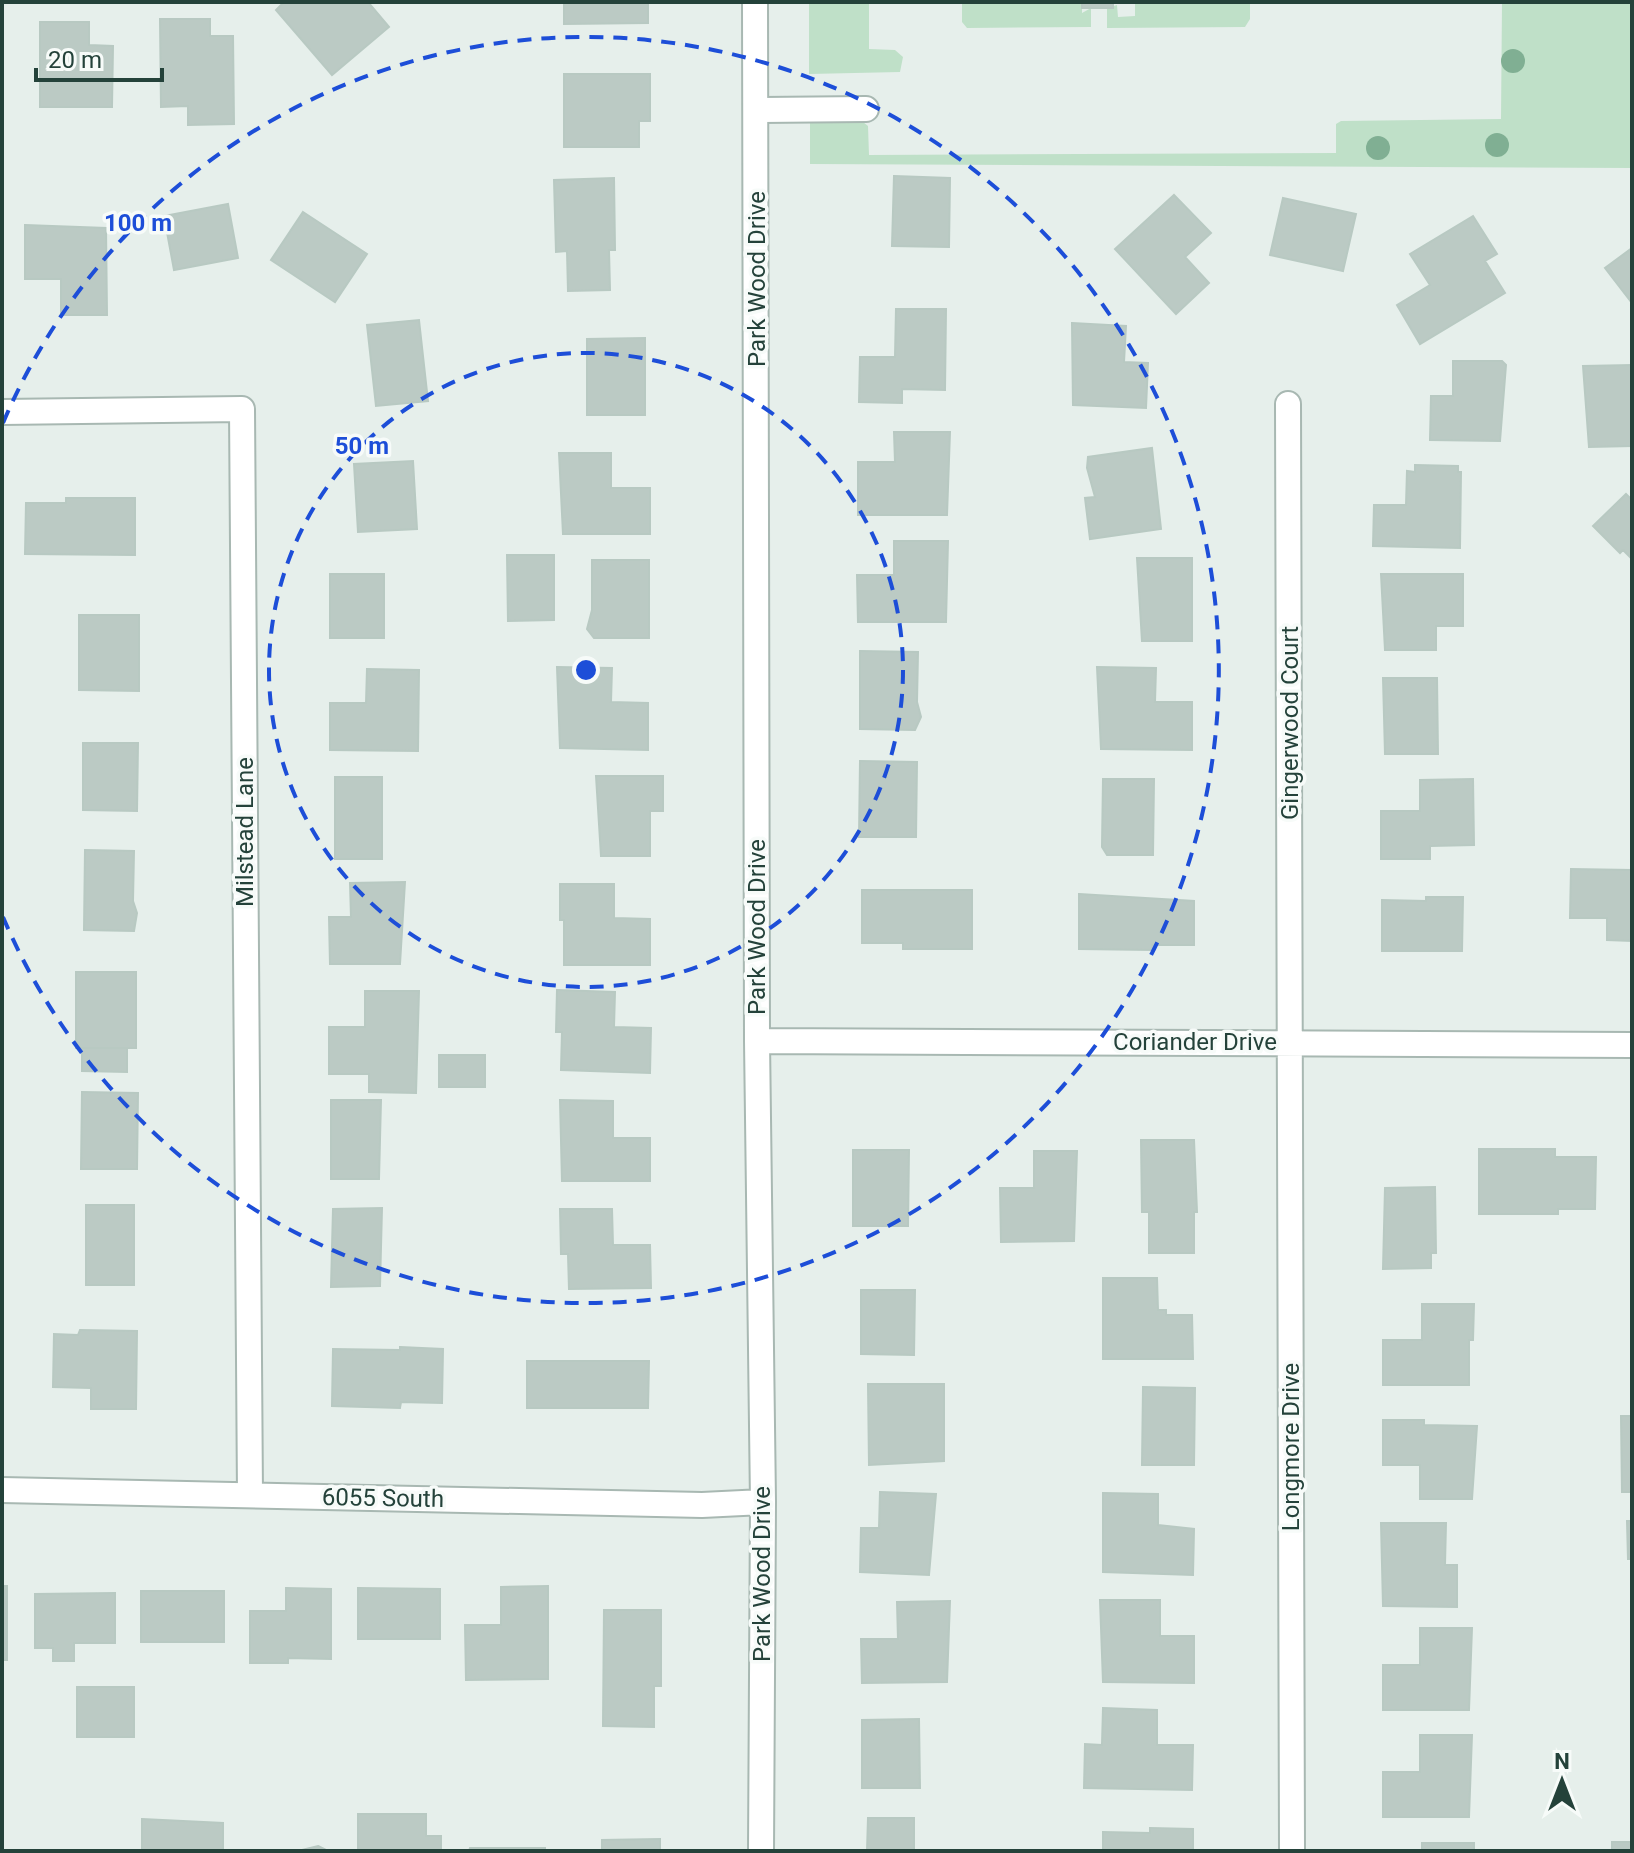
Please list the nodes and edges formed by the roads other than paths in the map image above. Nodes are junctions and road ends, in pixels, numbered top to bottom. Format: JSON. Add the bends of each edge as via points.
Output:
{"nodes":[{"id":1,"x":755,"y":2,"type":"edge"},
{"id":2,"x":866,"y":109,"type":"dead end"},
{"id":3,"x":757,"y":110,"type":"junction"},
{"id":4,"x":1288,"y":404,"type":"dead end"},
{"id":5,"x":2,"y":412,"type":"edge"},
{"id":6,"x":757,"y":1041,"type":"junction"},
{"id":7,"x":1291,"y":1042,"type":"junction"},
{"id":8,"x":1632,"y":1045,"type":"edge"},
{"id":9,"x":2,"y":1490,"type":"edge"},
{"id":10,"x":250,"y":1495,"type":"junction"},
{"id":11,"x":763,"y":1502,"type":"junction"},
{"id":12,"x":761,"y":1851,"type":"edge"},
{"id":13,"x":1292,"y":1851,"type":"edge"}],
"edges":[{"from":1,"to":3,"type":"street","name":"Park Wood Drive"},
{"from":2,"to":3,"type":"street"},
{"from":3,"to":6,"type":"street","name":"Park Wood Drive"},
{"from":4,"to":7,"type":"street","name":"Gingerwood Court"},
{"from":5,"to":10,"type":"street","name":"Milstead Lane","via":[[242,409]]},
{"from":6,"to":7,"type":"street","name":"Coriander Drive"},
{"from":6,"to":11,"type":"street","name":"Park Wood Drive"},
{"from":7,"to":8,"type":"street","name":"Coriander Drive"},
{"from":7,"to":13,"type":"street","name":"Longmore Drive"},
{"from":9,"to":10,"type":"street","name":"6055 South"},
{"from":10,"to":11,"type":"street","name":"6055 South","via":[[686,1505]]},
{"from":11,"to":12,"type":"street","name":"Park Wood Drive"}]}
